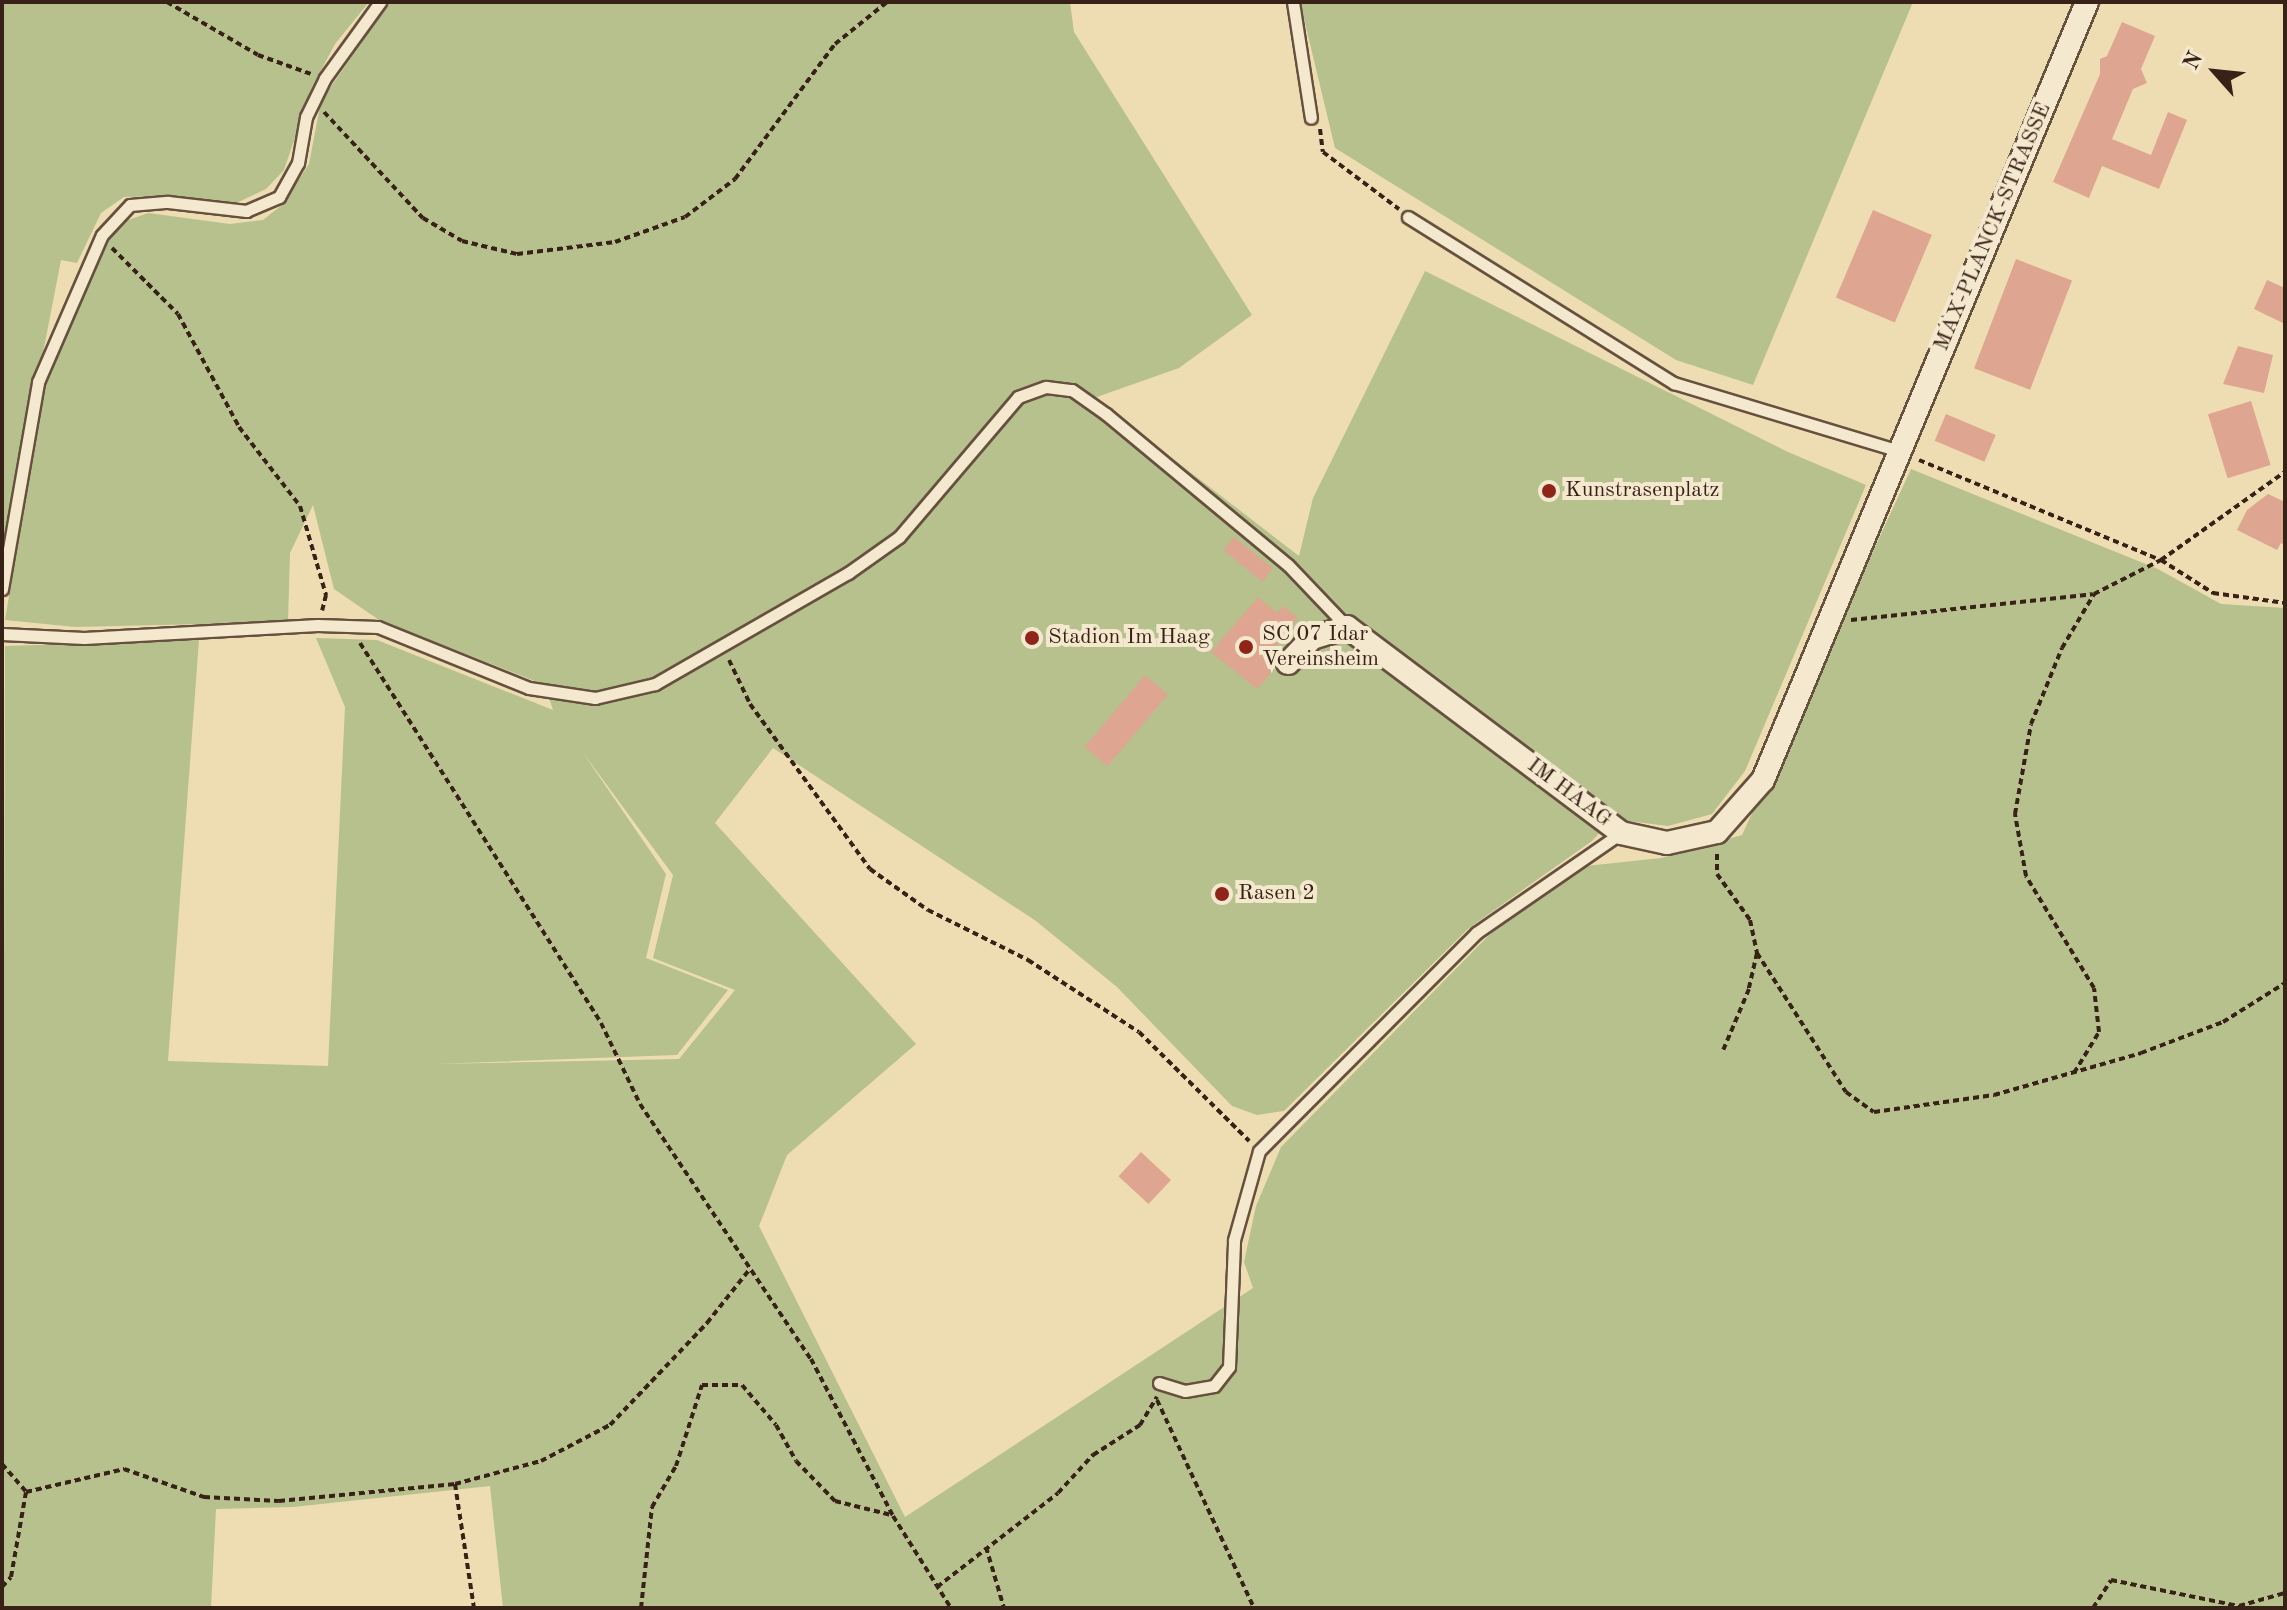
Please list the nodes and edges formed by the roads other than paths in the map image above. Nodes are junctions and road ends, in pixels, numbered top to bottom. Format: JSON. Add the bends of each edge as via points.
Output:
{"nodes":[{"id":1,"x":380,"y":2,"type":"edge"},
{"id":2,"x":1293,"y":2,"type":"edge"},
{"id":3,"x":2087,"y":2,"type":"edge"},
{"id":4,"x":1311,"y":118,"type":"road end"},
{"id":5,"x":1408,"y":217,"type":"road end"},
{"id":6,"x":1899,"y":451,"type":"junction"},
{"id":7,"x":2,"y":589,"type":"edge"},
{"id":8,"x":1347,"y":627,"type":"junction"},
{"id":9,"x":2,"y":634,"type":"edge"},
{"id":10,"x":1288,"y":663,"type":"dead end"},
{"id":11,"x":1621,"y":833,"type":"junction"},
{"id":12,"x":1159,"y":1383,"type":"road end"}],
"edges":[{"from":1,"to":7,"type":"lane","via":[[325,78],[298,163],[279,197],[246,211],[168,202],[130,205],[102,235],[38,382]]},
{"from":2,"to":4,"type":"lane"},
{"from":3,"to":6,"type":"street","name":"MAX-PLANCK-STRASSE"},
{"from":5,"to":6,"type":"lane","via":[[1674,383]]},
{"from":6,"to":11,"type":"street","name":"IM HAAG","via":[[1763,780],[1717,832],[1667,843]]},
{"from":8,"to":9,"type":"lane","via":[[1288,565],[1119,424],[1072,390],[1046,387],[1018,397],[899,537],[848,573],[655,684],[595,698],[529,688],[378,627],[318,625],[84,638]]},
{"from":8,"to":10,"type":"street","via":[[1312,638]]},
{"from":8,"to":11,"type":"street","name":"IM HAAG"},
{"from":11,"to":12,"type":"lane","via":[[1476,933],[1259,1151],[1234,1240],[1229,1367],[1214,1386],[1185,1391]]}]}
